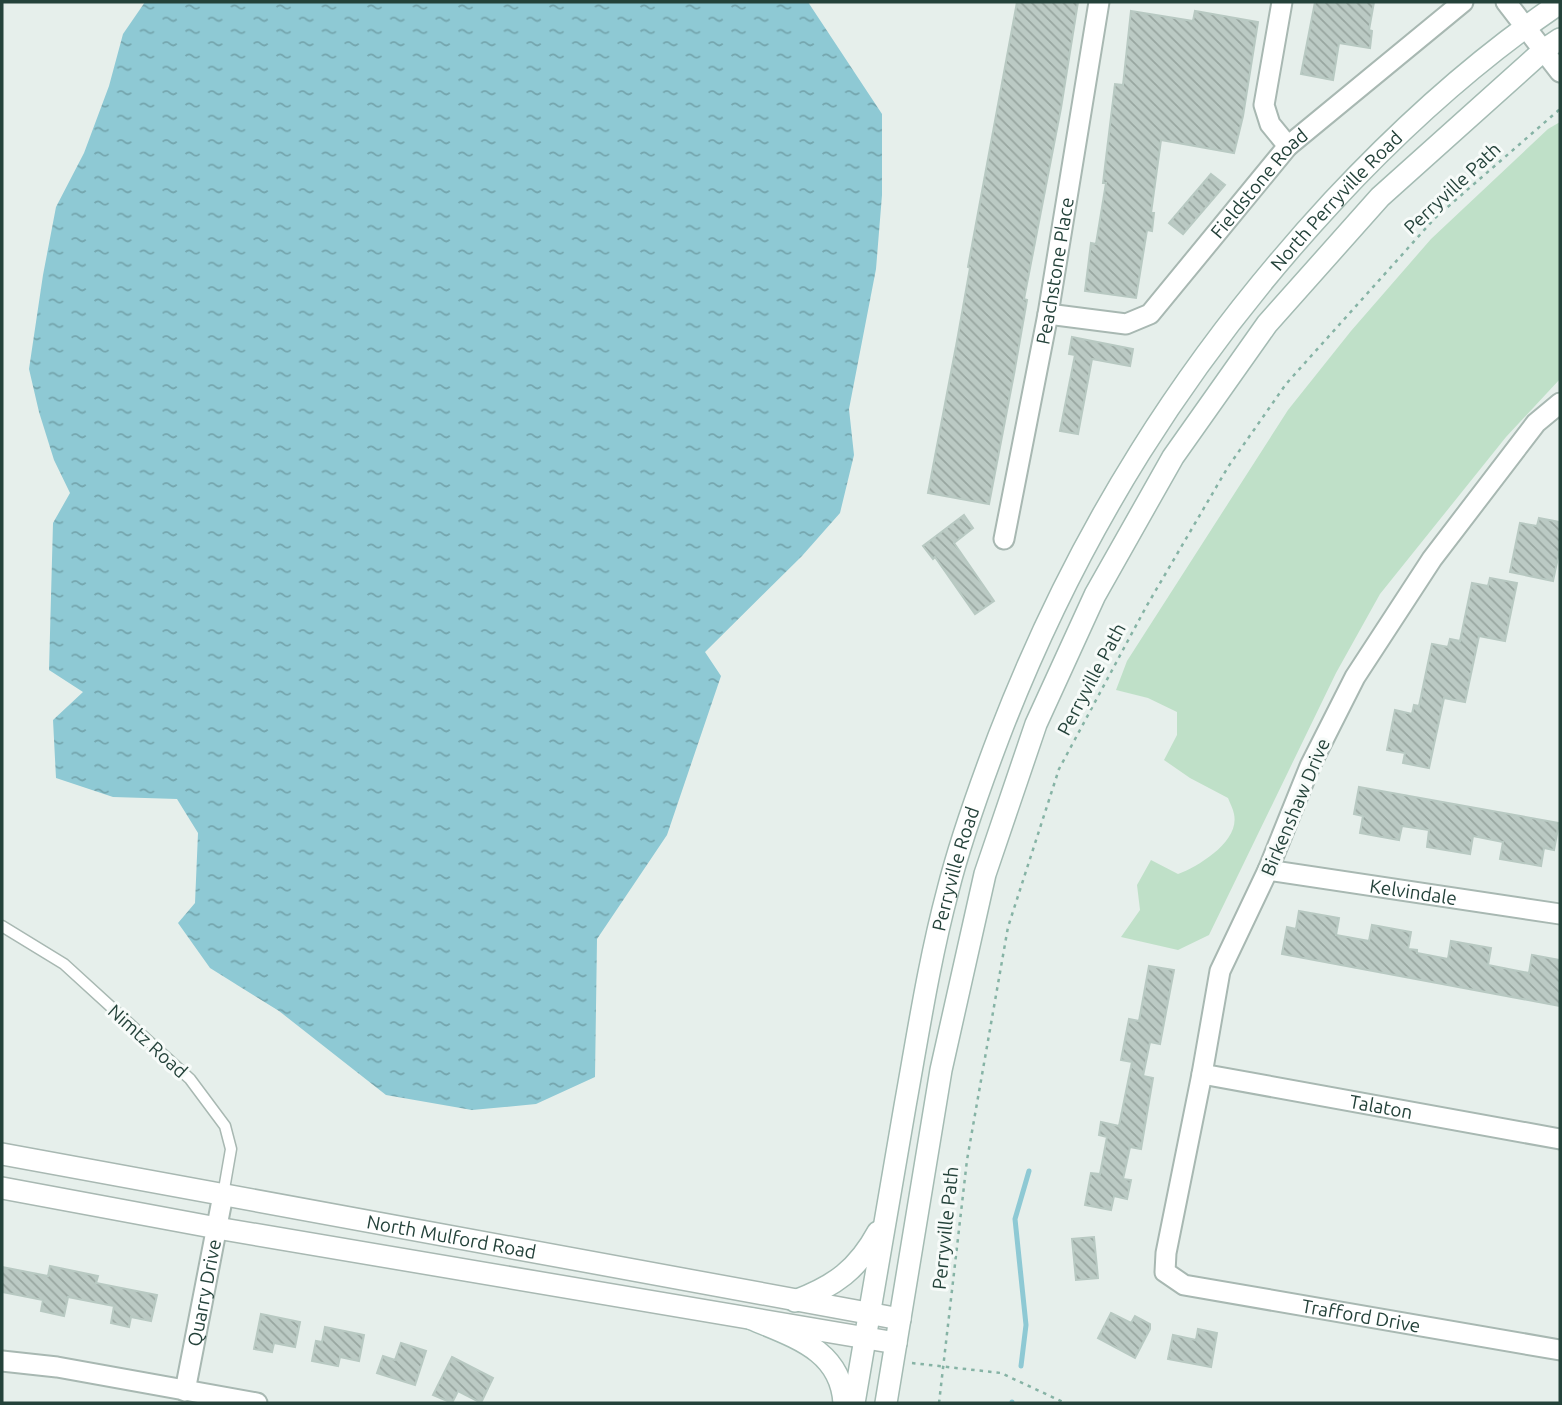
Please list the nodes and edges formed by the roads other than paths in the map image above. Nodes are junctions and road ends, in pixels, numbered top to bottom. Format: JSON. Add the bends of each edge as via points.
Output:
{"nodes":[{"id":1,"x":1099,"y":2,"type":"edge"},
{"id":2,"x":1282,"y":2,"type":"edge"},
{"id":3,"x":1463,"y":2,"type":"edge"},
{"id":4,"x":1506,"y":2,"type":"edge"},
{"id":5,"x":1560,"y":4,"type":"edge"},
{"id":6,"x":1526,"y":26,"type":"junction"},
{"id":7,"x":1552,"y":44,"type":"edge"},
{"id":8,"x":1560,"y":72,"type":"edge"},
{"id":9,"x":1288,"y":146,"type":"junction"},
{"id":10,"x":1048,"y":314,"type":"junction"},
{"id":11,"x":1560,"y":403,"type":"edge"},
{"id":12,"x":1151,"y":432,"type":"joint"},
{"id":13,"x":1173,"y":457,"type":"joint"},
{"id":14,"x":1004,"y":539,"type":"dead end"},
{"id":15,"x":1268,"y":870,"type":"junction"},
{"id":16,"x":1560,"y":914,"type":"edge"},
{"id":17,"x":2,"y":926,"type":"edge"},
{"id":18,"x":1202,"y":1074,"type":"junction"},
{"id":19,"x":1560,"y":1139,"type":"edge"},
{"id":20,"x":2,"y":1154,"type":"edge"},
{"id":21,"x":2,"y":1188,"type":"edge"},
{"id":22,"x":223,"y":1195,"type":"junction"},
{"id":23,"x":886,"y":1217,"type":"junction"},
{"id":24,"x":217,"y":1228,"type":"junction"},
{"id":25,"x":1165,"y":1272,"type":"joint"},
{"id":26,"x":795,"y":1301,"type":"junction"},
{"id":27,"x":869,"y":1313,"type":"junction"},
{"id":28,"x":752,"y":1319,"type":"junction"},
{"id":29,"x":900,"y":1319,"type":"junction"},
{"id":30,"x":865,"y":1338,"type":"junction"},
{"id":31,"x":1560,"y":1350,"type":"edge"},
{"id":32,"x":894,"y":1351,"type":"junction"},
{"id":33,"x":2,"y":1361,"type":"edge"},
{"id":34,"x":185,"y":1391,"type":"junction"},
{"id":35,"x":257,"y":1403,"type":"edge"},
{"id":36,"x":844,"y":1403,"type":"edge"},
{"id":37,"x":854,"y":1403,"type":"edge"},
{"id":38,"x":886,"y":1403,"type":"edge"}],
"edges":[{"from":1,"to":10,"type":"street","name":"Peachstone Place"},
{"from":2,"to":9,"type":"street","via":[[1264,105],[1270,124]]},
{"from":3,"to":9,"type":"street","name":"Fieldstone Road"},
{"from":4,"to":6,"type":"street"},
{"from":5,"to":6,"type":"main road","name":"North Perryville Road"},
{"from":6,"to":7,"type":"street"},
{"from":6,"to":12,"type":"main road","name":"North Perryville Road","via":[[1368,163],[1281,258],[1208,349]]},
{"from":7,"to":8,"type":"street"},
{"from":7,"to":13,"type":"main road","name":"North Perryville Road","via":[[1380,197],[1267,324]]},
{"from":9,"to":10,"type":"street","name":"Fieldstone Road","via":[[1150,314],[1126,324]]},
{"from":10,"to":14,"type":"street","name":"Peachstone Place"},
{"from":11,"to":15,"type":"street","name":"Birkenshaw Drive","via":[[1536,424],[1432,559],[1355,677],[1310,766]]},
{"from":12,"to":23,"type":"main road","name":"Perryville Road","via":[[1061,592],[982,780],[945,902],[923,1002]]},
{"from":13,"to":29,"type":"main road","name":"Perryville Road","via":[[1095,594],[1036,724],[985,874],[941,1070]]},
{"from":15,"to":16,"type":"street","name":"Kelvindale"},
{"from":15,"to":18,"type":"street","name":"Birkenshaw Drive","via":[[1220,971]]},
{"from":17,"to":22,"type":"lane","name":"Nimtz Road","via":[[64,964],[190,1079],[225,1126],[231,1149]]},
{"from":18,"to":19,"type":"street","name":"Talaton"},
{"from":18,"to":25,"type":"street","name":"Birkenshaw Drive"},
{"from":20,"to":22,"type":"main road","name":"North Mulford Road"},
{"from":21,"to":24,"type":"main road","name":"North Mulford Road"},
{"from":22,"to":24,"type":"street","name":"Quarry Drive"},
{"from":22,"to":26,"type":"main road","name":"North Mulford Road"},
{"from":23,"to":26,"type":"main road","via":[[867,1253],[844,1276]]},
{"from":23,"to":27,"type":"main road","name":"Perryville Road"},
{"from":24,"to":28,"type":"main road","name":"North Mulford Road"},
{"from":24,"to":34,"type":"street","name":"Quarry Drive"},
{"from":25,"to":31,"type":"street","name":"Trafford Drive","via":[[1184,1285]]},
{"from":26,"to":27,"type":"main road","name":"North Mulford Road"},
{"from":27,"to":29,"type":"main road","name":"North Mulford Road"},
{"from":27,"to":30,"type":"main road","name":"Perryville Road"},
{"from":28,"to":30,"type":"main road","name":"North Mulford Road"},
{"from":28,"to":36,"type":"main road","via":[[825,1355],[838,1373]]},
{"from":29,"to":32,"type":"main road","name":"Perryville Road"},
{"from":30,"to":32,"type":"main road","name":"North Mulford Road"},
{"from":30,"to":37,"type":"main road"},
{"from":32,"to":38,"type":"main road"},
{"from":33,"to":34,"type":"street"},
{"from":34,"to":35,"type":"street"}]}
